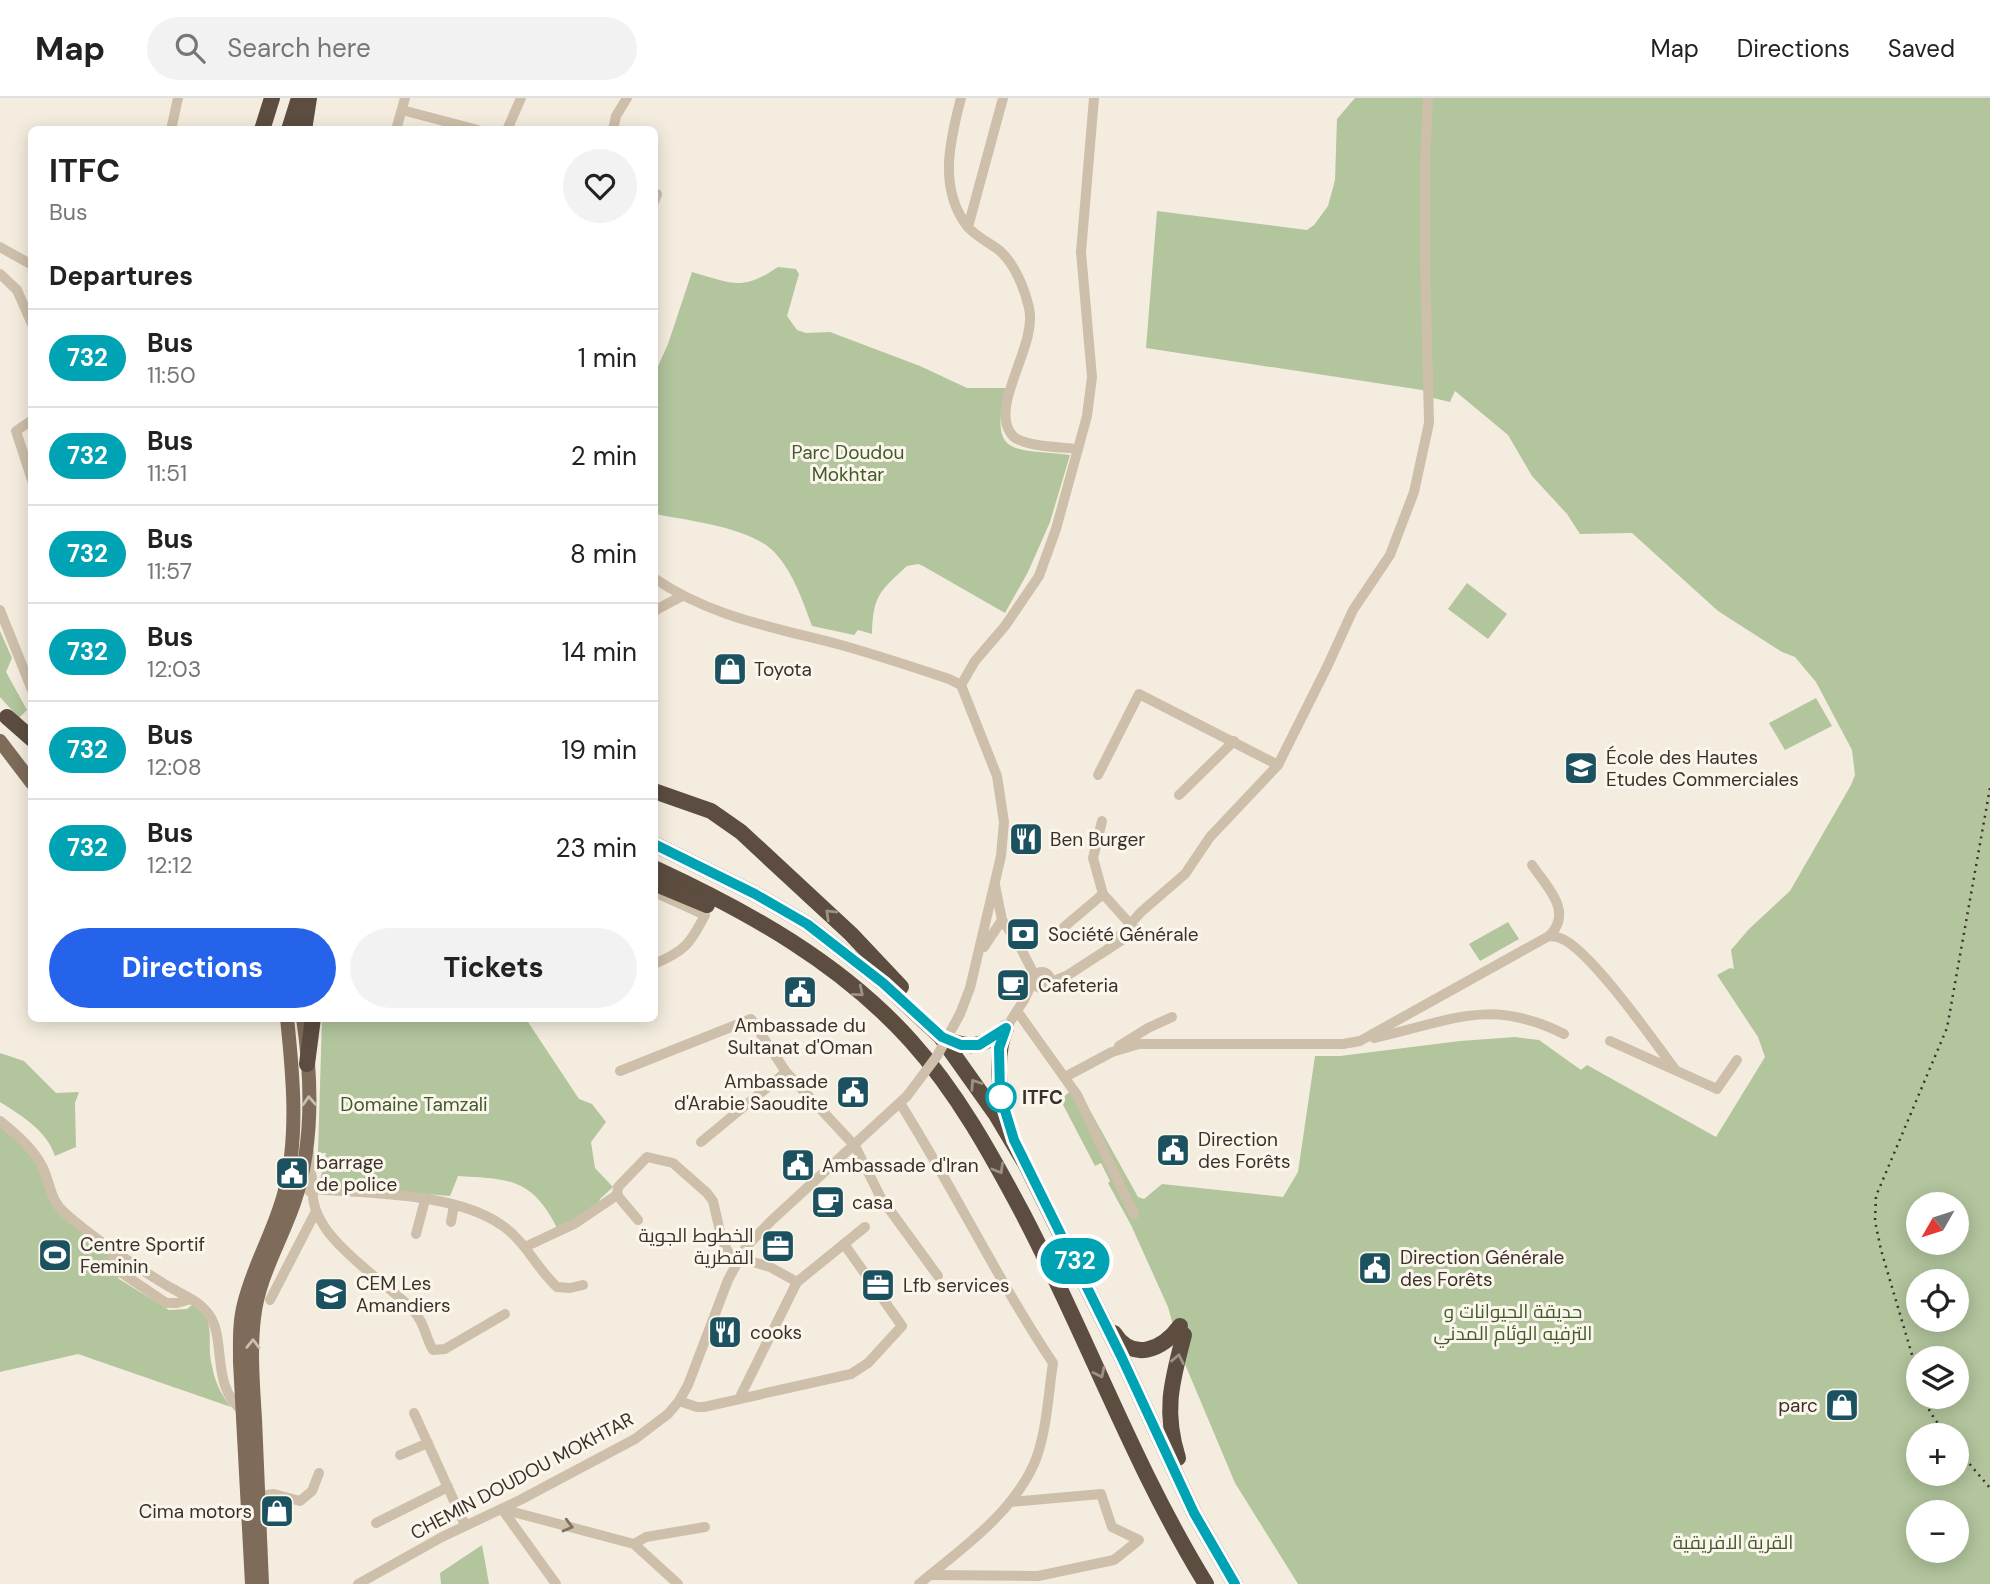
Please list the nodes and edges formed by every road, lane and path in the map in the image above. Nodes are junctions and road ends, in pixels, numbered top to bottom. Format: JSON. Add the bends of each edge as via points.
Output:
{"nodes":[{"id":1,"x":178,"y":98,"type":"edge"},
{"id":2,"x":272,"y":98,"type":"edge"},
{"id":3,"x":299,"y":98,"type":"edge"},
{"id":4,"x":309,"y":98,"type":"edge"},
{"id":5,"x":405,"y":98,"type":"edge"},
{"id":6,"x":521,"y":98,"type":"edge"},
{"id":7,"x":627,"y":98,"type":"edge"},
{"id":8,"x":961,"y":98,"type":"edge"},
{"id":9,"x":1003,"y":98,"type":"edge"},
{"id":10,"x":1094,"y":98,"type":"edge"},
{"id":11,"x":1428,"y":98,"type":"edge"},
{"id":12,"x":402,"y":110,"type":"junction"},
{"id":13,"x":172,"y":126,"type":"edge"},
{"id":14,"x":266,"y":126,"type":"edge"},
{"id":15,"x":290,"y":126,"type":"edge"},
{"id":16,"x":305,"y":126,"type":"edge"},
{"id":17,"x":398,"y":126,"type":"edge"},
{"id":18,"x":463,"y":126,"type":"edge"},
{"id":19,"x":509,"y":126,"type":"edge"},
{"id":20,"x":614,"y":126,"type":"edge"},
{"id":21,"x":968,"y":227,"type":"junction"},
{"id":22,"x":0,"y":247,"type":"edge"},
{"id":23,"x":28,"y":263,"type":"edge"},
{"id":24,"x":0,"y":274,"type":"edge"},
{"id":25,"x":28,"y":315,"type":"edge"},
{"id":26,"x":28,"y":422,"type":"edge"},
{"id":27,"x":1078,"y":449,"type":"junction"},
{"id":28,"x":28,"y":468,"type":"edge"},
{"id":29,"x":658,"y":581,"type":"edge"},
{"id":30,"x":682,"y":596,"type":"junction"},
{"id":31,"x":658,"y":609,"type":"edge"},
{"id":32,"x":0,"y":610,"type":"edge"},
{"id":33,"x":28,"y":680,"type":"edge"},
{"id":34,"x":961,"y":685,"type":"junction"},
{"id":35,"x":4,"y":713,"type":"edge"},
{"id":36,"x":28,"y":738,"type":"edge"},
{"id":37,"x":0,"y":741,"type":"edge"},
{"id":38,"x":1234,"y":741,"type":"junction"},
{"id":39,"x":1278,"y":765,"type":"junction"},
{"id":40,"x":28,"y":767,"type":"edge"},
{"id":41,"x":1097,"y":775,"type":"dead end"},
{"id":42,"x":28,"y":778,"type":"edge"},
{"id":43,"x":658,"y":790,"type":"edge"},
{"id":44,"x":1179,"y":795,"type":"dead end"},
{"id":45,"x":1102,"y":821,"type":"dead end"},
{"id":46,"x":658,"y":846,"type":"edge"},
{"id":47,"x":1532,"y":865,"type":"dead end"},
{"id":48,"x":658,"y":870,"type":"edge"},
{"id":49,"x":994,"y":883,"type":"junction"},
{"id":50,"x":658,"y":885,"type":"edge"},
{"id":51,"x":658,"y":894,"type":"edge"},
{"id":52,"x":1103,"y":894,"type":"junction"},
{"id":53,"x":1002,"y":920,"type":"junction"},
{"id":54,"x":1064,"y":927,"type":"dead end"},
{"id":55,"x":1135,"y":927,"type":"junction"},
{"id":56,"x":1549,"y":936,"type":"junction"},
{"id":57,"x":977,"y":961,"type":"junction"},
{"id":58,"x":658,"y":962,"type":"edge"},
{"id":59,"x":825,"y":964,"type":"junction"},
{"id":60,"x":1042,"y":978,"type":"junction"},
{"id":61,"x":1017,"y":1011,"type":"junction"},
{"id":62,"x":1172,"y":1017,"type":"dead end"},
{"id":63,"x":280,"y":1022,"type":"edge"},
{"id":64,"x":288,"y":1022,"type":"edge"},
{"id":65,"x":303,"y":1022,"type":"edge"},
{"id":66,"x":312,"y":1022,"type":"edge"},
{"id":67,"x":1006,"y":1028,"type":"junction"},
{"id":68,"x":1564,"y":1034,"type":"dead end"},
{"id":69,"x":942,"y":1037,"type":"junction"},
{"id":70,"x":1360,"y":1041,"type":"junction"},
{"id":71,"x":1610,"y":1041,"type":"dead end"},
{"id":72,"x":1111,"y":1052,"type":"junction"},
{"id":73,"x":1737,"y":1060,"type":"dead end"},
{"id":74,"x":299,"y":1064,"type":"junction"},
{"id":75,"x":1674,"y":1068,"type":"junction"},
{"id":76,"x":620,"y":1071,"type":"dead end"},
{"id":77,"x":786,"y":1072,"type":"junction"},
{"id":78,"x":1065,"y":1077,"type":"junction"},
{"id":79,"x":904,"y":1100,"type":"junction"},
{"id":80,"x":0,"y":1121,"type":"edge"},
{"id":81,"x":701,"y":1142,"type":"dead end"},
{"id":82,"x":307,"y":1143,"type":"junction"},
{"id":83,"x":855,"y":1146,"type":"junction"},
{"id":84,"x":1024,"y":1163,"type":"junction"},
{"id":85,"x":313,"y":1189,"type":"junction"},
{"id":86,"x":617,"y":1195,"type":"junction"},
{"id":87,"x":296,"y":1196,"type":"junction"},
{"id":88,"x":425,"y":1200,"type":"junction"},
{"id":89,"x":454,"y":1205,"type":"junction"},
{"id":90,"x":315,"y":1213,"type":"junction"},
{"id":91,"x":1134,"y":1213,"type":"dead end"},
{"id":92,"x":638,"y":1220,"type":"dead end"},
{"id":93,"x":451,"y":1222,"type":"dead end"},
{"id":94,"x":864,"y":1227,"type":"dead end"},
{"id":95,"x":416,"y":1234,"type":"dead end"},
{"id":96,"x":844,"y":1244,"type":"junction"},
{"id":97,"x":525,"y":1248,"type":"junction"},
{"id":98,"x":737,"y":1261,"type":"junction"},
{"id":99,"x":938,"y":1276,"type":"dead end"},
{"id":100,"x":797,"y":1282,"type":"junction"},
{"id":101,"x":583,"y":1285,"type":"dead end"},
{"id":102,"x":270,"y":1300,"type":"dead end"},
{"id":103,"x":1095,"y":1303,"type":"junction"},
{"id":104,"x":505,"y":1314,"type":"dead end"},
{"id":105,"x":740,"y":1397,"type":"junction"},
{"id":106,"x":679,"y":1401,"type":"junction"},
{"id":107,"x":244,"y":1412,"type":"junction"},
{"id":108,"x":414,"y":1413,"type":"dead end"},
{"id":109,"x":428,"y":1443,"type":"junction"},
{"id":110,"x":400,"y":1455,"type":"dead end"},
{"id":111,"x":319,"y":1473,"type":"dead end"},
{"id":112,"x":448,"y":1487,"type":"junction"},
{"id":113,"x":258,"y":1496,"type":"junction"},
{"id":114,"x":1010,"y":1502,"type":"junction"},
{"id":115,"x":502,"y":1509,"type":"junction"},
{"id":116,"x":376,"y":1523,"type":"dead end"},
{"id":117,"x":465,"y":1525,"type":"junction"},
{"id":118,"x":705,"y":1527,"type":"dead end"},
{"id":119,"x":1210,"y":1542,"type":"junction"},
{"id":120,"x":634,"y":1544,"type":"junction"},
{"id":121,"x":930,"y":1575,"type":"junction"},
{"id":122,"x":252,"y":1584,"type":"edge"},
{"id":123,"x":262,"y":1584,"type":"edge"},
{"id":124,"x":358,"y":1584,"type":"edge"},
{"id":125,"x":556,"y":1584,"type":"edge"},
{"id":126,"x":677,"y":1584,"type":"edge"},
{"id":127,"x":919,"y":1584,"type":"edge"},
{"id":128,"x":1206,"y":1584,"type":"edge"},
{"id":129,"x":1235,"y":1584,"type":"edge"}],
"edges":[{"from":1,"to":13,"type":"street"},
{"from":2,"to":14,"type":"highway"},
{"from":3,"to":15,"type":"highway"},
{"from":4,"to":16,"type":"highway"},
{"from":5,"to":12,"type":"street"},
{"from":6,"to":19,"type":"street"},
{"from":7,"to":20,"type":"street"},
{"from":8,"to":21,"type":"street","via":[[948,161],[949,184]]},
{"from":9,"to":21,"type":"street"},
{"from":10,"to":27,"type":"street","via":[[1081,252],[1092,377]]},
{"from":11,"to":39,"type":"street","via":[[1424,164],[1429,423],[1414,492],[1390,555],[1353,610]]},
{"from":12,"to":17,"type":"street"},
{"from":12,"to":18,"type":"street"},
{"from":21,"to":27,"type":"street","via":[[1004,254],[1031,317],[1028,342],[1006,401],[1005,422],[1013,436],[1027,443]]},
{"from":22,"to":23,"type":"street"},
{"from":24,"to":25,"type":"street","via":[[17,290]]},
{"from":26,"to":28,"type":"street","via":[[16,431]]},
{"from":27,"to":34,"type":"street","via":[[1039,576]]},
{"from":29,"to":30,"type":"street"},
{"from":30,"to":31,"type":"street"},
{"from":30,"to":34,"type":"street","via":[[745,620],[864,652]]},
{"from":32,"to":33,"type":"street"},
{"from":34,"to":49,"type":"street","name":"CHEMIN DOUDOU MOKHTAR","via":[[1002,795],[1001,856]]},
{"from":35,"to":36,"type":"highway"},
{"from":37,"to":40,"type":"main road"},
{"from":37,"to":42,"type":"main road"},
{"from":38,"to":39,"type":"street"},
{"from":38,"to":41,"type":"street","via":[[1139,694]]},
{"from":38,"to":44,"type":"street"},
{"from":39,"to":55,"type":"street","via":[[1210,837],[1185,874],[1141,912]]},
{"from":69,"to":43,"type":"highway","one_way":true,"via":[[896,981],[771,857],[720,817]]},
{"from":45,"to":52,"type":"street","via":[[1093,858]]},
{"from":46,"to":69,"type":"highway","via":[[807,924],[883,983]]},
{"from":47,"to":56,"type":"street","via":[[1560,910],[1559,924]]},
{"from":48,"to":59,"type":"highway","via":[[755,918]]},
{"from":49,"to":53,"type":"street"},
{"from":49,"to":57,"type":"street","name":"CHEMIN DOUDOU MOKHTAR"},
{"from":50,"to":59,"type":"highway"},
{"from":51,"to":58,"type":"street","via":[[705,915],[678,954]]},
{"from":52,"to":54,"type":"street"},
{"from":52,"to":55,"type":"street"},
{"from":53,"to":57,"type":"street"},
{"from":53,"to":60,"type":"street"},
{"from":55,"to":60,"type":"street","via":[[1068,975]]},
{"from":56,"to":70,"type":"street"},
{"from":56,"to":75,"type":"street","via":[[1566,941],[1593,965]]},
{"from":57,"to":79,"type":"street","name":"CHEMIN DOUDOU MOKHTAR","bridge":true,"via":[[960,1014],[937,1056]]},
{"from":59,"to":128,"type":"highway","one_way":true,"via":[[911,1041],[966,1114],[1038,1242],[1145,1468]]},
{"from":60,"to":61,"type":"street"},
{"from":61,"to":67,"type":"street"},
{"from":61,"to":78,"type":"street"},
{"from":62,"to":72,"type":"street"},
{"from":63,"to":74,"type":"main road"},
{"from":64,"to":74,"type":"main road"},
{"from":65,"to":74,"type":"main road"},
{"from":66,"to":74,"type":"highway"},
{"from":67,"to":69,"type":"highway","via":[[979,1045],[961,1045]]},
{"from":67,"to":84,"type":"highway","via":[[999,1048],[1000,1094]]},
{"from":68,"to":70,"type":"street","via":[[1531,1019],[1493,1014],[1453,1017]]},
{"from":84,"to":69,"type":"highway","one_way":true},
{"from":70,"to":72,"type":"street","via":[[1139,1044]]},
{"from":71,"to":75,"type":"street"},
{"from":72,"to":78,"type":"street"},
{"from":73,"to":75,"type":"street","via":[[1717,1089]]},
{"from":82,"to":74,"type":"main road","one_way":true,"via":[[309,1112]]},
{"from":74,"to":107,"type":"main road","via":[[288,1174],[240,1326]]},
{"from":76,"to":77,"type":"street","via":[[751,1019]]},
{"from":77,"to":81,"type":"street"},
{"from":77,"to":83,"type":"street"},
{"from":78,"to":91,"type":"street"},
{"from":79,"to":83,"type":"street","name":"CHEMIN DOUDOU MOKHTAR"},
{"from":79,"to":114,"type":"street","via":[[1018,1310],[1053,1363],[1034,1463]]},
{"from":80,"to":107,"type":"street","via":[[37,1158],[58,1206],[210,1315],[225,1388]]},
{"from":82,"to":85,"type":"street"},
{"from":82,"to":87,"type":"main road"},
{"from":83,"to":98,"type":"street","name":"CHEMIN DOUDOU MOKHTAR","via":[[771,1221]]},
{"from":83,"to":99,"type":"street","via":[[881,1198]]},
{"from":84,"to":103,"type":"highway"},
{"from":85,"to":87,"type":"street"},
{"from":85,"to":88,"type":"street"},
{"from":85,"to":90,"type":"street"},
{"from":86,"to":92,"type":"street"},
{"from":86,"to":97,"type":"street"},
{"from":86,"to":98,"type":"street","via":[[618,1187],[643,1159],[673,1163],[707,1193],[722,1240]]},
{"from":113,"to":87,"type":"main road","one_way":true,"via":[[254,1317]]},
{"from":88,"to":89,"type":"street"},
{"from":88,"to":95,"type":"street"},
{"from":89,"to":93,"type":"street"},
{"from":89,"to":97,"type":"street","via":[[493,1220]]},
{"from":90,"to":102,"type":"street"},
{"from":90,"to":104,"type":"street","via":[[323,1227],[410,1307],[425,1326],[433,1350],[445,1349]]},
{"from":94,"to":96,"type":"street"},
{"from":96,"to":100,"type":"street"},
{"from":96,"to":105,"type":"street","via":[[900,1322],[899,1331],[851,1374]]},
{"from":97,"to":101,"type":"street","via":[[557,1287]]},
{"from":98,"to":100,"type":"street","via":[[770,1267]]},
{"from":98,"to":106,"type":"street","name":"CHEMIN DOUDOU MOKHTAR"},
{"from":100,"to":105,"type":"street"},
{"from":103,"to":119,"type":"highway"},
{"from":119,"to":103,"type":"highway","one_way":true,"via":[[1177,1456],[1169,1418],[1182,1330],[1166,1343],[1146,1350],[1125,1346]]},
{"from":105,"to":106,"type":"street","via":[[697,1407]]},
{"from":106,"to":115,"type":"street","name":"CHEMIN DOUDOU MOKHTAR","via":[[635,1438]]},
{"from":107,"to":122,"type":"main road"},
{"from":108,"to":109,"type":"street"},
{"from":109,"to":110,"type":"street"},
{"from":109,"to":112,"type":"street"},
{"from":111,"to":113,"type":"street","via":[[312,1491],[300,1501],[274,1494]]},
{"from":112,"to":116,"type":"street"},
{"from":112,"to":117,"type":"street"},
{"from":113,"to":123,"type":"main road"},
{"from":114,"to":121,"type":"street"},
{"from":114,"to":121,"type":"street","via":[[1101,1494],[1112,1527],[1139,1540],[1114,1560],[1038,1576]]},
{"from":115,"to":117,"type":"street","name":"CHEMIN DOUDOU MOKHTAR"},
{"from":115,"to":120,"type":"street","one_way":true},
{"from":115,"to":125,"type":"street"},
{"from":117,"to":124,"type":"street","name":"CHEMIN DOUDOU MOKHTAR"},
{"from":118,"to":120,"type":"street","via":[[640,1538]]},
{"from":119,"to":129,"type":"highway"},
{"from":120,"to":126,"type":"street"},
{"from":121,"to":127,"type":"street"}]}
